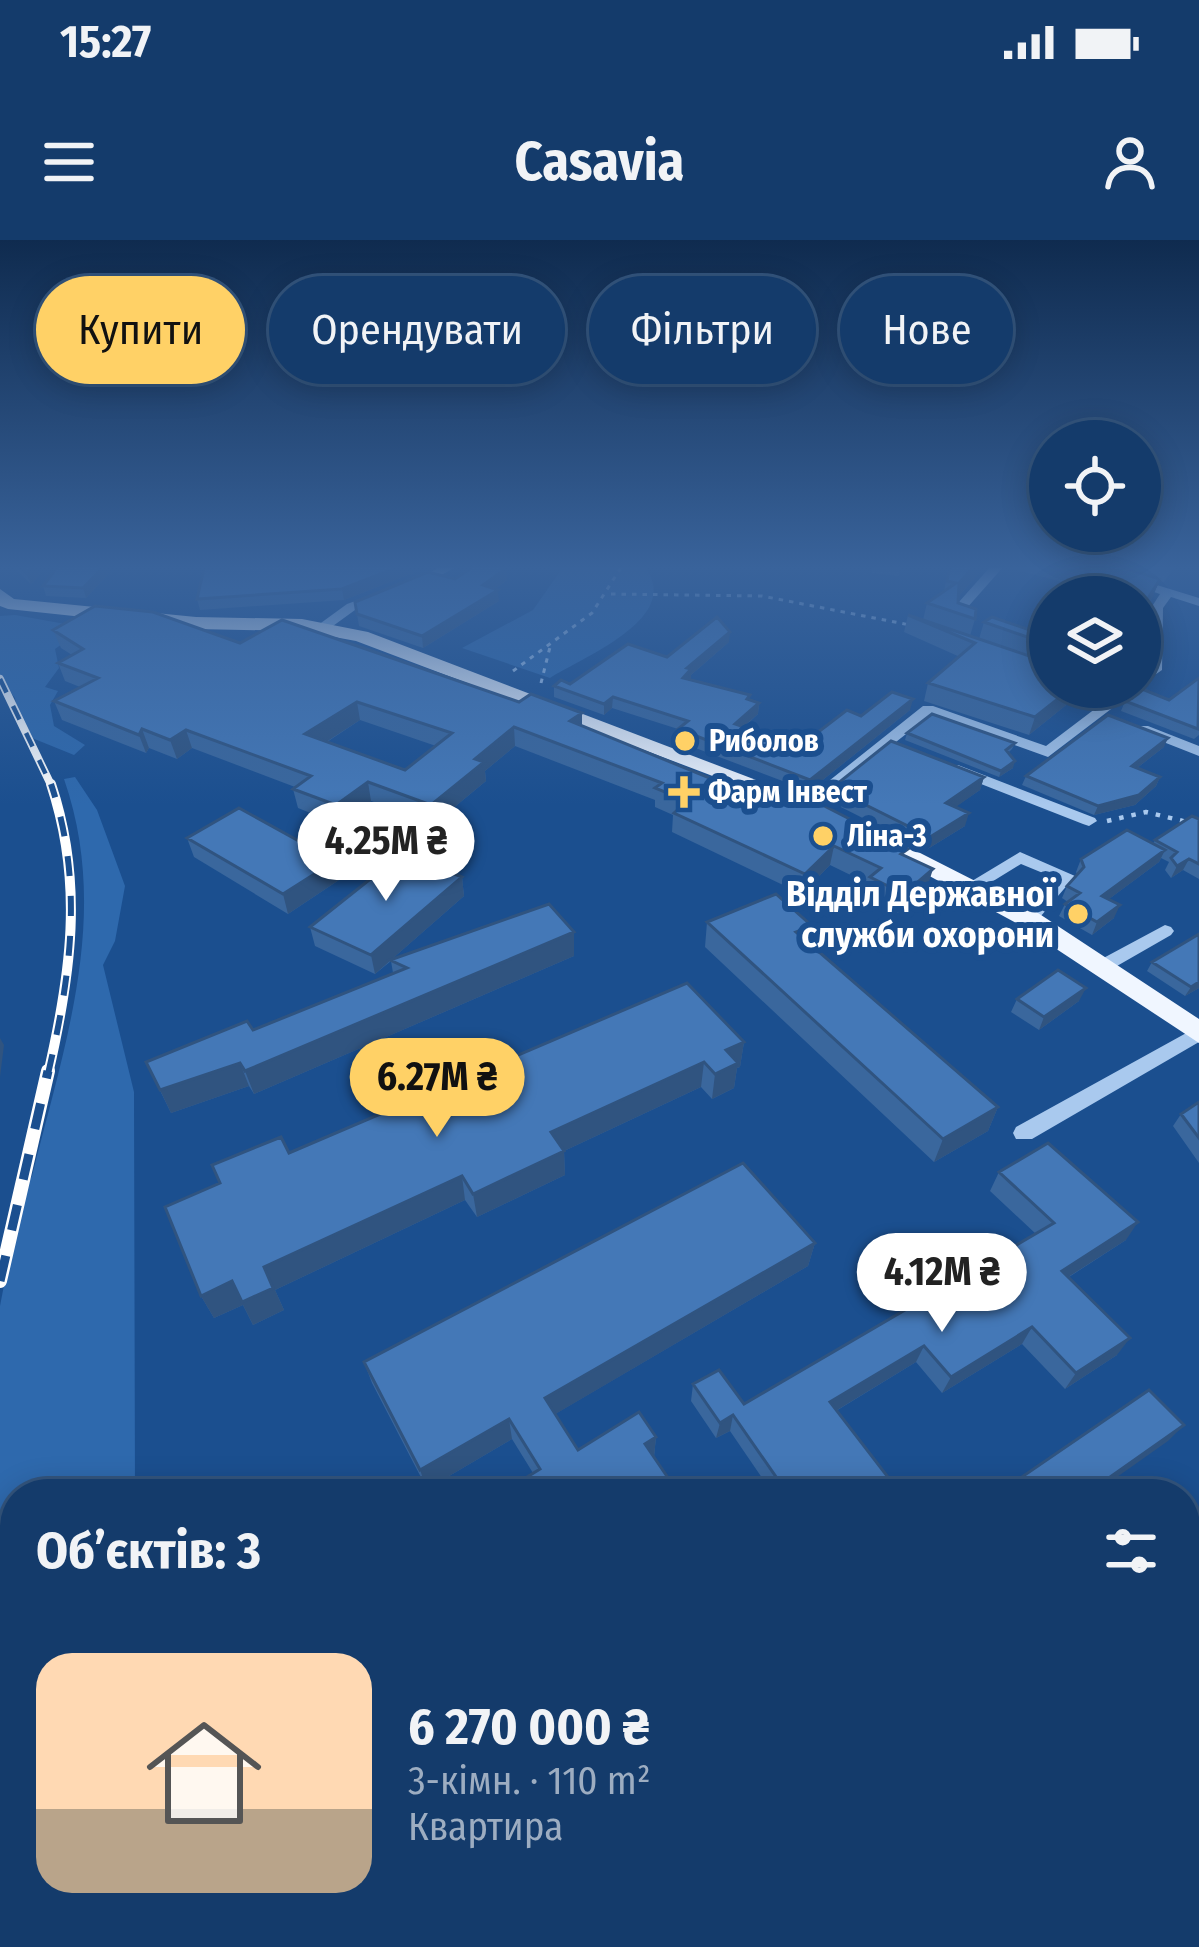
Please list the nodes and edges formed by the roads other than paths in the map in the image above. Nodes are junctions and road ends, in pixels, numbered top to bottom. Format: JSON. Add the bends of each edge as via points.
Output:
{"nodes":[{"id":1,"x":386,"y":646,"type":"edge"},
{"id":2,"x":1109,"y":708,"type":"edge"},
{"id":3,"x":1103,"y":714,"type":"junction"},
{"id":4,"x":884,"y":742,"type":"junction"},
{"id":5,"x":905,"y":750,"type":"edge"},
{"id":6,"x":1199,"y":751,"type":"edge"},
{"id":7,"x":946,"y":766,"type":"edge"},
{"id":8,"x":829,"y":814,"type":"junction"},
{"id":9,"x":1090,"y":821,"type":"road end"},
{"id":10,"x":971,"y":887,"type":"junction"},
{"id":11,"x":1029,"y":919,"type":"junction"},
{"id":12,"x":1165,"y":931,"type":"dead end"},
{"id":13,"x":1103,"y":966,"type":"junction"},
{"id":14,"x":1199,"y":1033,"type":"edge"},
{"id":15,"x":1024,"y":1133,"type":"dead end"}],
"edges":[{"from":1,"to":8,"type":"main road"},
{"from":2,"to":3,"type":"street"},
{"from":3,"to":4,"type":"street","via":[[1048,752],[928,709]]},
{"from":3,"to":6,"type":"street"},
{"from":4,"to":5,"type":"street"},
{"from":4,"to":8,"type":"street"},
{"from":7,"to":9,"type":"street"},
{"from":8,"to":10,"type":"main road"},
{"from":10,"to":11,"type":"main road"},
{"from":10,"to":11,"type":"street","via":[[1021,857],[1066,876]]},
{"from":11,"to":13,"type":"main road"},
{"from":12,"to":13,"type":"street"},
{"from":13,"to":14,"type":"main road"},
{"from":14,"to":15,"type":"street"}]}
